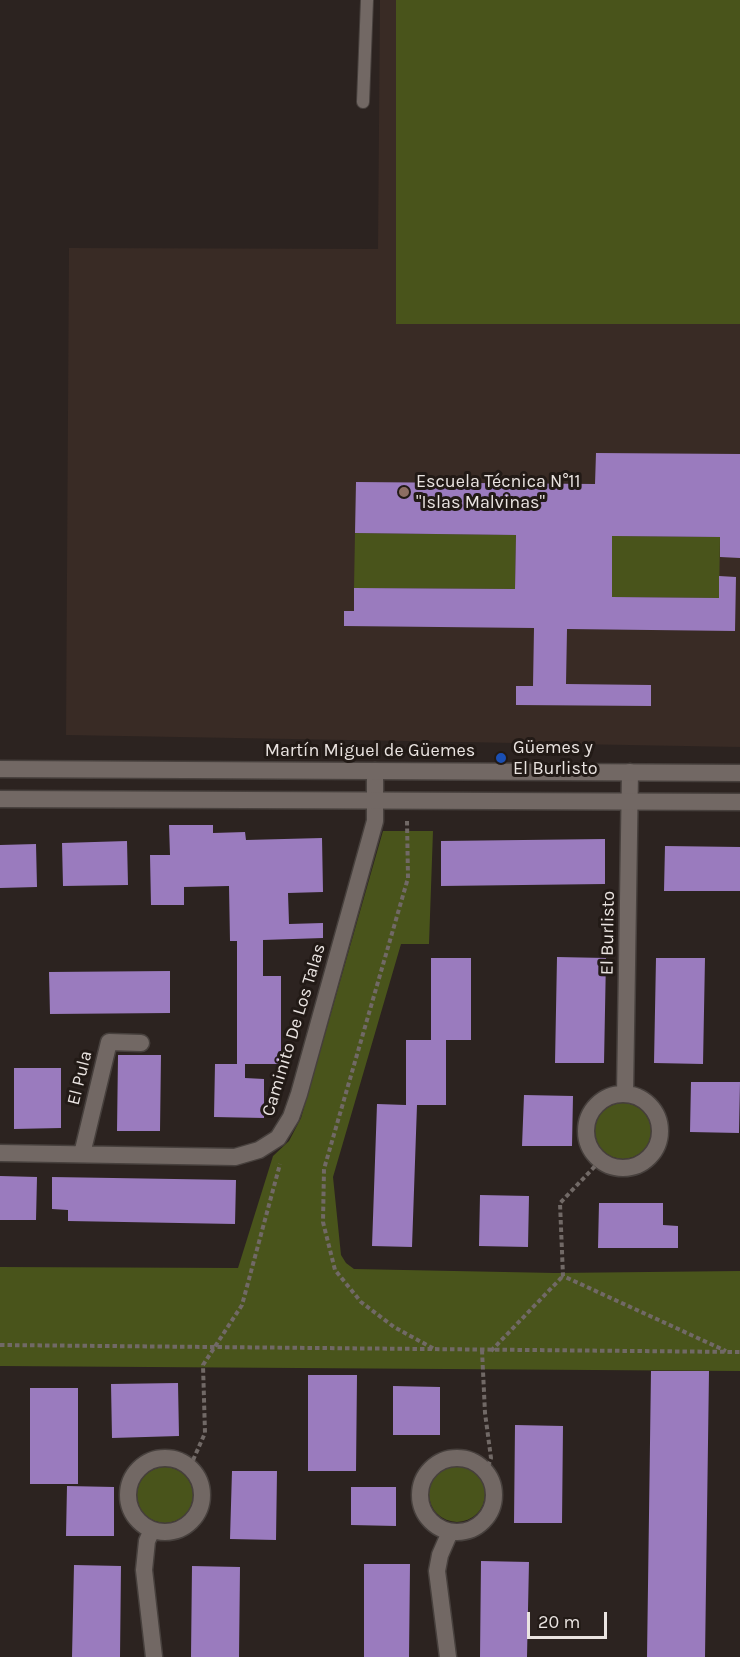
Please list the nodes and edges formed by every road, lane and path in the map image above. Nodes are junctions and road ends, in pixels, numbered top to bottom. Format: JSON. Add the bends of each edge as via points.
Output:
{"nodes":[{"id":1,"x":367,"y":0,"type":"edge"},
{"id":2,"x":363,"y":102,"type":"dead end"},
{"id":3,"x":0,"y":769,"type":"edge"},
{"id":4,"x":375,"y":771,"type":"junction"},
{"id":5,"x":630,"y":772,"type":"junction"},
{"id":6,"x":740,"y":773,"type":"edge"},
{"id":7,"x":0,"y":799,"type":"edge"},
{"id":8,"x":375,"y":800,"type":"junction"},
{"id":9,"x":629,"y":801,"type":"junction"},
{"id":10,"x":740,"y":802,"type":"edge"},
{"id":11,"x":407,"y":821,"type":"dead end"},
{"id":12,"x":141,"y":1043,"type":"dead end"},
{"id":13,"x":625,"y":1094,"type":"junction"},
{"id":14,"x":0,"y":1153,"type":"edge"},
{"id":15,"x":82,"y":1154,"type":"junction"},
{"id":16,"x":600,"y":1161,"type":"junction"},
{"id":17,"x":280,"y":1163,"type":"dead end"},
{"id":18,"x":563,"y":1276,"type":"junction"},
{"id":19,"x":0,"y":1345,"type":"edge"},
{"id":20,"x":214,"y":1349,"type":"junction"},
{"id":21,"x":436,"y":1350,"type":"junction"},
{"id":22,"x":482,"y":1350,"type":"junction"},
{"id":23,"x":491,"y":1351,"type":"junction"},
{"id":24,"x":727,"y":1352,"type":"junction"},
{"id":25,"x":740,"y":1352,"type":"edge"},
{"id":26,"x":190,"y":1467,"type":"junction"},
{"id":27,"x":486,"y":1472,"type":"junction"},
{"id":28,"x":152,"y":1530,"type":"junction"},
{"id":29,"x":450,"y":1532,"type":"junction"},
{"id":30,"x":154,"y":1657,"type":"edge"},
{"id":31,"x":448,"y":1657,"type":"edge"}],
"edges":[{"from":1,"to":2,"type":"lane"},
{"from":3,"to":4,"type":"street","name":"Martín Miguel de Güemes"},
{"from":4,"to":5,"type":"street","name":"Martín Miguel de Güemes"},
{"from":4,"to":8,"type":"street","name":"Caminito De Los Talas"},
{"from":5,"to":6,"type":"street","name":"Martín Miguel de Güemes"},
{"from":5,"to":9,"type":"street","name":"El Burlisto"},
{"from":7,"to":8,"type":"street"},
{"from":8,"to":9,"type":"street"},
{"from":8,"to":15,"type":"street","name":"Caminito De Los Talas","via":[[375,820],[299,1094],[278,1138],[235,1157]]},
{"from":9,"to":10,"type":"street"},
{"from":9,"to":13,"type":"street","name":"El Burlisto"},
{"from":11,"to":21,"type":"path","via":[[408,878],[324,1169],[323,1222],[335,1270],[361,1302],[394,1327]]},
{"from":12,"to":15,"type":"street","name":"El Pula","via":[[109,1042]]},
{"from":13,"to":16,"type":"street","via":[[602,1100],[588,1119],[588,1142]]},
{"from":13,"to":16,"type":"street","via":[[648,1103],[660,1126],[660,1139],[655,1151],[635,1167],[622,1169]]},
{"from":14,"to":15,"type":"street","name":"Caminito De Los Talas"},
{"from":16,"to":18,"type":"path","via":[[560,1203]]},
{"from":17,"to":20,"type":"path","via":[[243,1305]]},
{"from":18,"to":23,"type":"path"},
{"from":18,"to":24,"type":"path"},
{"from":19,"to":20,"type":"path"},
{"from":20,"to":21,"type":"path"},
{"from":20,"to":26,"type":"path","via":[[203,1368],[205,1433]]},
{"from":21,"to":22,"type":"path"},
{"from":22,"to":23,"type":"path"},
{"from":22,"to":27,"type":"path","via":[[484,1413],[491,1458]]},
{"from":23,"to":24,"type":"path"},
{"from":24,"to":25,"type":"path"},
{"from":26,"to":28,"type":"street","via":[[202,1490],[197,1514],[177,1530]]},
{"from":26,"to":28,"type":"street","via":[[179,1460],[155,1459],[136,1472],[130,1482],[129,1505],[142,1524]]},
{"from":27,"to":29,"type":"street","via":[[493,1487],[490,1511],[474,1528]]},
{"from":27,"to":29,"type":"street","via":[[470,1460],[458,1458],[437,1464],[422,1480],[424,1513],[430,1522]]},
{"from":28,"to":30,"type":"street","via":[[144,1570]]},
{"from":29,"to":31,"type":"street","via":[[438,1571]]}]}
